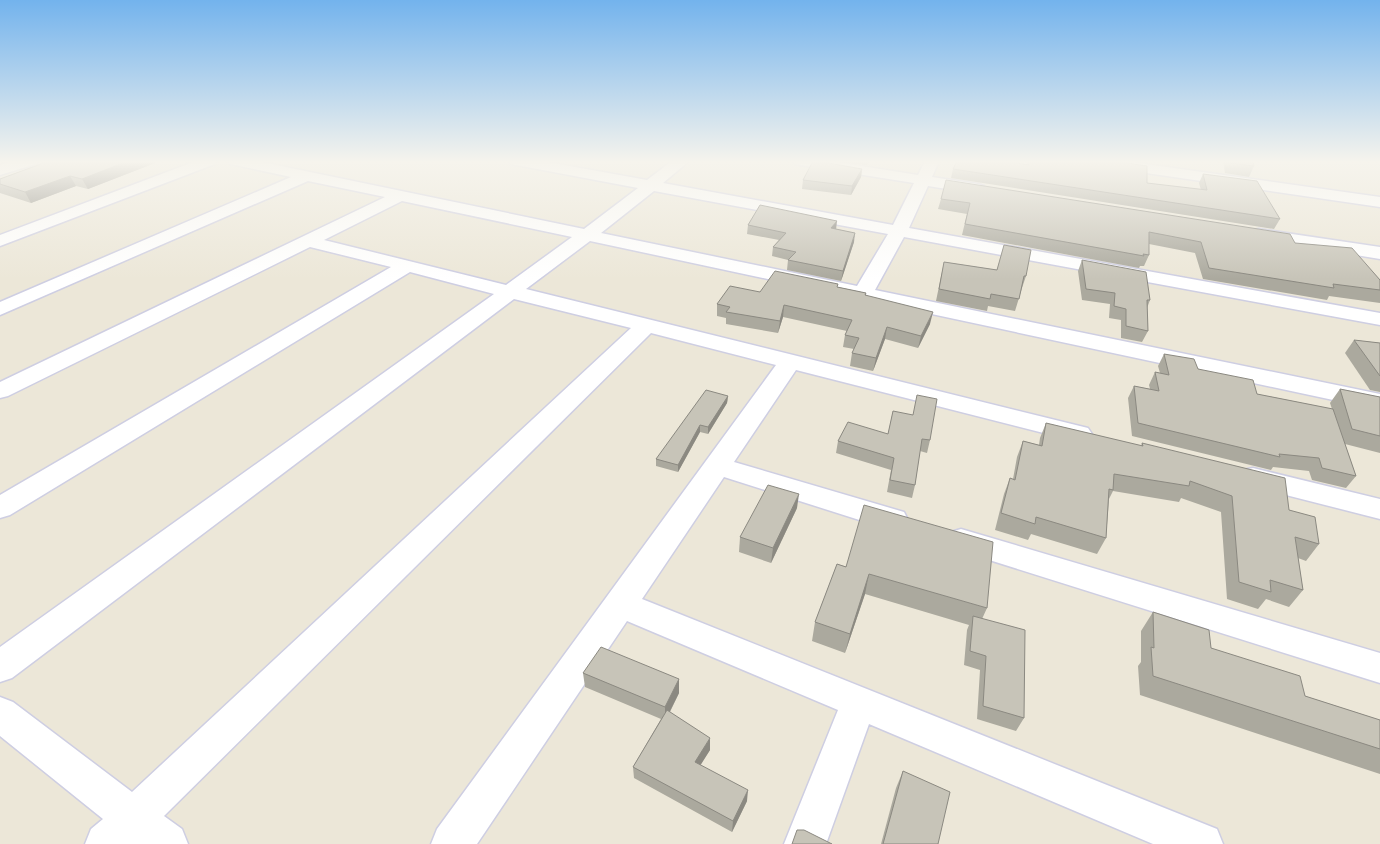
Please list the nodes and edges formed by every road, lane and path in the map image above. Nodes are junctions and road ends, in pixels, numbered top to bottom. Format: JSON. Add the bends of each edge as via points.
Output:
{"nodes":[{"id":1,"x":107,"y":200,"type":"edge"},
{"id":2,"x":251,"y":200,"type":"edge"},
{"id":3,"x":391,"y":200,"type":"edge"},
{"id":4,"x":421,"y":200,"type":"edge"},
{"id":5,"x":632,"y":200,"type":"edge"},
{"id":6,"x":730,"y":200,"type":"edge"},
{"id":7,"x":913,"y":200,"type":"edge"},
{"id":8,"x":899,"y":231,"type":"junction"},
{"id":9,"x":1244,"y":232,"type":"edge"},
{"id":10,"x":587,"y":235,"type":"junction"},
{"id":11,"x":0,"y":241,"type":"edge"},
{"id":12,"x":308,"y":241,"type":"junction"},
{"id":13,"x":1380,"y":253,"type":"edge"},
{"id":14,"x":407,"y":266,"type":"junction"},
{"id":15,"x":509,"y":292,"type":"junction"},
{"id":16,"x":863,"y":293,"type":"junction"},
{"id":17,"x":0,"y":309,"type":"edge"},
{"id":18,"x":1380,"y":319,"type":"edge"},
{"id":19,"x":646,"y":326,"type":"junction"},
{"id":20,"x":790,"y":362,"type":"junction"},
{"id":21,"x":0,"y":391,"type":"edge"},
{"id":22,"x":1380,"y":402,"type":"edge"},
{"id":23,"x":1098,"y":439,"type":"edge"},
{"id":24,"x":718,"y":466,"type":"junction"},
{"id":25,"x":1232,"y":472,"type":"edge"},
{"id":26,"x":0,"y":508,"type":"edge"},
{"id":27,"x":1379,"y":513,"type":"edge"},
{"id":28,"x":620,"y":604,"type":"junction"},
{"id":29,"x":0,"y":667,"type":"edge"},
{"id":30,"x":1380,"y":668,"type":"edge"},
{"id":31,"x":859,"y":702,"type":"junction"},
{"id":32,"x":0,"y":714,"type":"edge"},
{"id":33,"x":133,"y":818,"type":"junction"},
{"id":34,"x":1146,"y":833,"type":"edge"},
{"id":35,"x":106,"y":844,"type":"edge"},
{"id":36,"x":167,"y":844,"type":"edge"},
{"id":37,"x":452,"y":844,"type":"edge"},
{"id":38,"x":805,"y":844,"type":"edge"},
{"id":39,"x":1202,"y":844,"type":"edge"}],
"edges":[{"from":1,"to":11,"type":"street"},
{"from":2,"to":17,"type":"street"},
{"from":3,"to":12,"type":"street"},
{"from":4,"to":10,"type":"street"},
{"from":5,"to":10,"type":"street"},
{"from":6,"to":8,"type":"street"},
{"from":7,"to":8,"type":"street"},
{"from":8,"to":16,"type":"street"},
{"from":8,"to":18,"type":"street"},
{"from":9,"to":13,"type":"street"},
{"from":10,"to":15,"type":"street"},
{"from":10,"to":16,"type":"street"},
{"from":12,"to":14,"type":"street"},
{"from":12,"to":21,"type":"street"},
{"from":14,"to":15,"type":"street"},
{"from":14,"to":26,"type":"street"},
{"from":15,"to":19,"type":"street"},
{"from":15,"to":29,"type":"street"},
{"from":16,"to":22,"type":"street"},
{"from":19,"to":20,"type":"street"},
{"from":19,"to":33,"type":"street"},
{"from":20,"to":23,"type":"street"},
{"from":20,"to":24,"type":"street"},
{"from":24,"to":28,"type":"street"},
{"from":24,"to":30,"type":"street"},
{"from":25,"to":27,"type":"street"},
{"from":28,"to":31,"type":"street"},
{"from":28,"to":37,"type":"street"},
{"from":31,"to":34,"type":"street"},
{"from":31,"to":38,"type":"street"},
{"from":32,"to":33,"type":"street"},
{"from":33,"to":35,"type":"street"},
{"from":33,"to":36,"type":"street"},
{"from":34,"to":39,"type":"street"}]}
